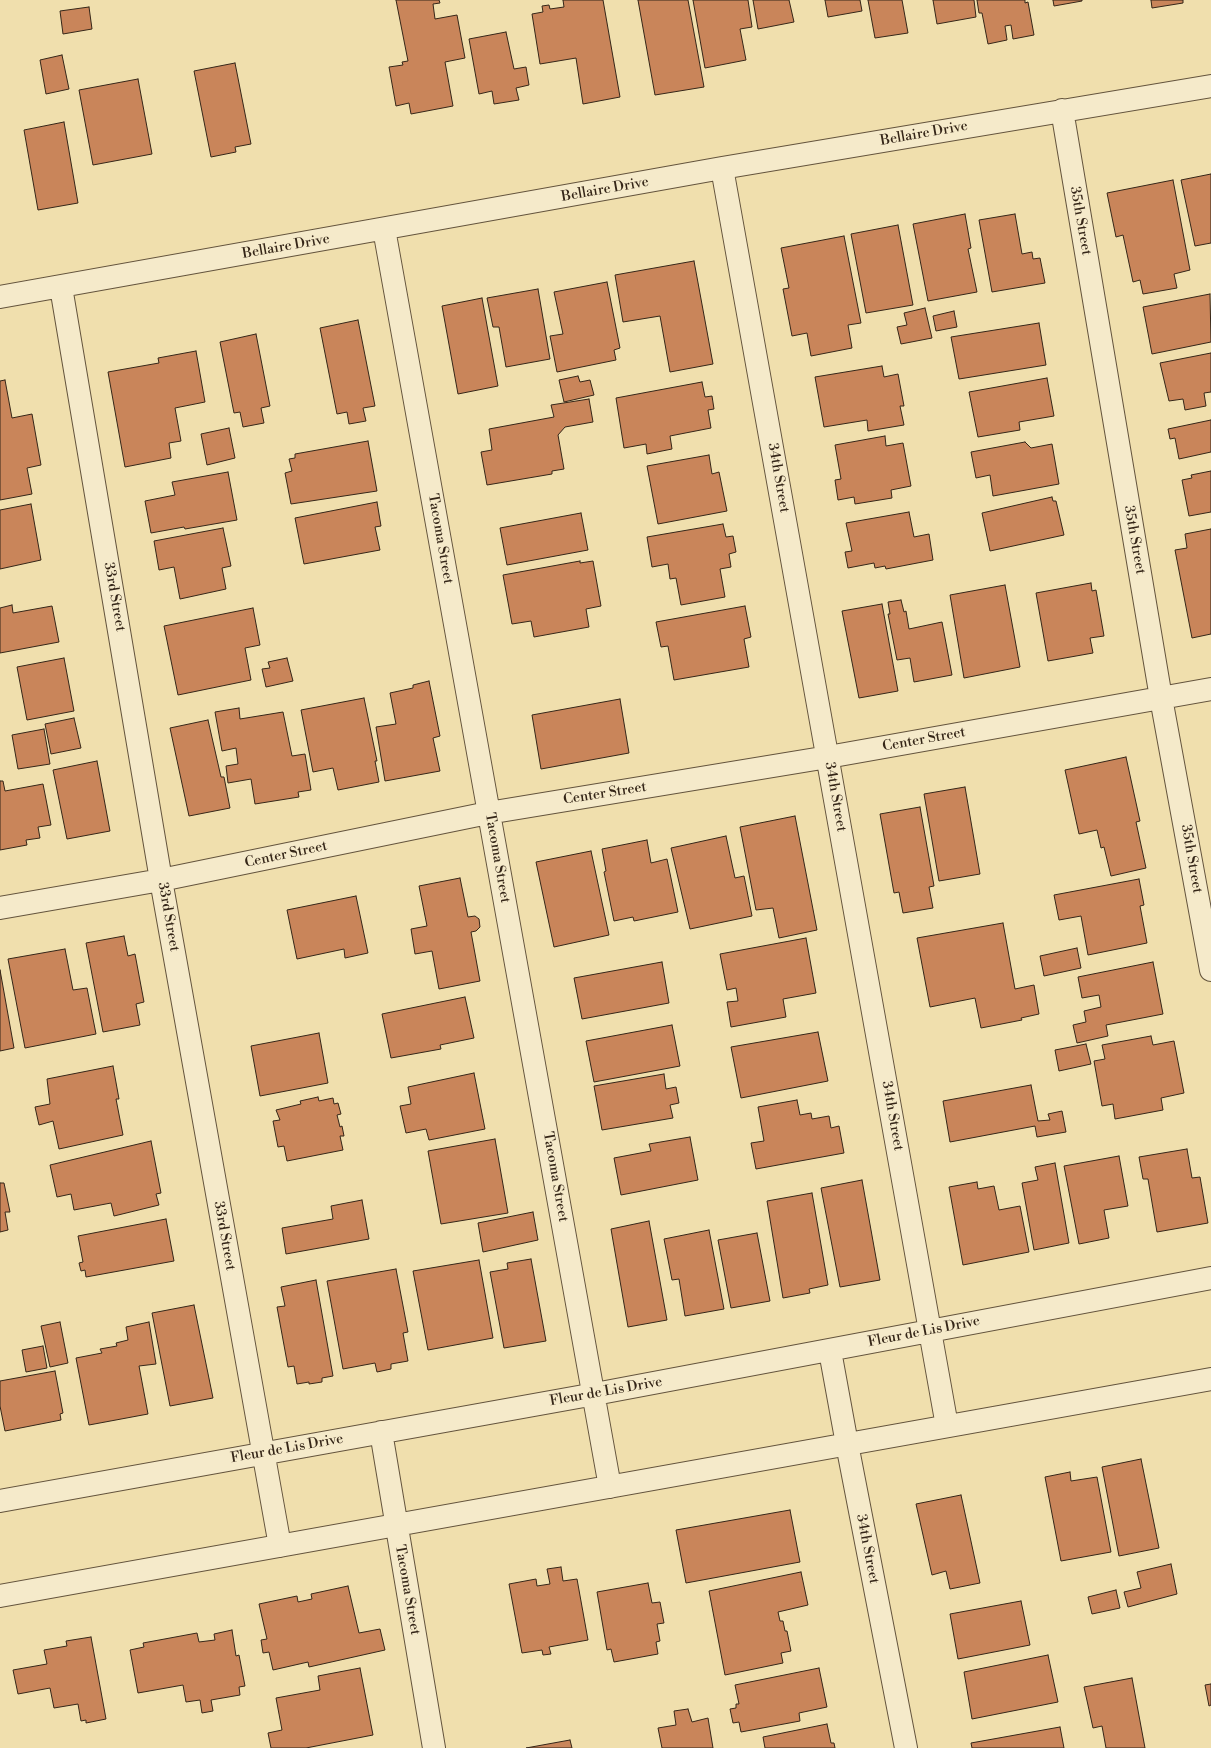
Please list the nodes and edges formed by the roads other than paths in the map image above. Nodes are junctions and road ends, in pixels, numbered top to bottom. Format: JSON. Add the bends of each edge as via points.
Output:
{"nodes":[{"id":1,"x":1211,"y":86,"type":"edge"},
{"id":2,"x":1062,"y":110,"type":"junction"},
{"id":3,"x":722,"y":168,"type":"junction"},
{"id":4,"x":384,"y":230,"type":"junction"},
{"id":5,"x":61,"y":286,"type":"junction"},
{"id":6,"x":0,"y":297,"type":"edge"},
{"id":7,"x":1211,"y":689,"type":"edge"},
{"id":8,"x":1161,"y":698,"type":"junction"},
{"id":9,"x":828,"y":757,"type":"junction"},
{"id":10,"x":488,"y":813,"type":"junction"},
{"id":11,"x":161,"y":880,"type":"junction"},
{"id":12,"x":0,"y":908,"type":"edge"},
{"id":13,"x":1211,"y":970,"type":"edge"},
{"id":14,"x":1211,"y":1278,"type":"edge"},
{"id":15,"x":930,"y":1331,"type":"junction"},
{"id":16,"x":830,"y":1351,"type":"junction"},
{"id":17,"x":1211,"y":1379,"type":"edge"},
{"id":18,"x":594,"y":1394,"type":"junction"},
{"id":19,"x":947,"y":1426,"type":"junction"},
{"id":20,"x":381,"y":1432,"type":"junction"},
{"id":21,"x":847,"y":1444,"type":"junction"},
{"id":22,"x":263,"y":1453,"type":"junction"},
{"id":23,"x":610,"y":1487,"type":"junction"},
{"id":24,"x":0,"y":1501,"type":"edge"},
{"id":25,"x":396,"y":1525,"type":"junction"},
{"id":26,"x":280,"y":1546,"type":"junction"},
{"id":27,"x":0,"y":1596,"type":"edge"},
{"id":28,"x":434,"y":1748,"type":"edge"},
{"id":29,"x":906,"y":1748,"type":"edge"}],
"edges":[{"from":1,"to":2,"type":"street","name":"Bellaire Drive"},
{"from":2,"to":3,"type":"street","name":"Bellaire Drive"},
{"from":2,"to":8,"type":"street","name":"35th Street"},
{"from":3,"to":4,"type":"street","name":"Bellaire Drive"},
{"from":3,"to":9,"type":"street","name":"34th Street"},
{"from":4,"to":5,"type":"street","name":"Bellaire Drive"},
{"from":4,"to":10,"type":"street","name":"Tacoma Street"},
{"from":5,"to":6,"type":"street","name":"Bellaire Drive"},
{"from":5,"to":11,"type":"street","name":"33rd Street"},
{"from":7,"to":8,"type":"street","name":"Center Street"},
{"from":8,"to":9,"type":"street","name":"Center Street"},
{"from":8,"to":13,"type":"street","name":"35th Street"},
{"from":9,"to":10,"type":"street","name":"Center Street"},
{"from":9,"to":15,"type":"street","name":"34th Street"},
{"from":10,"to":11,"type":"street","name":"Center Street"},
{"from":10,"to":18,"type":"street","name":"Tacoma Street"},
{"from":11,"to":12,"type":"street","name":"Center Street"},
{"from":11,"to":22,"type":"street","name":"33rd Street"},
{"from":14,"to":15,"type":"street","name":"Fleur de Lis Drive"},
{"from":15,"to":16,"type":"street","name":"Fleur de Lis Drive"},
{"from":15,"to":19,"type":"street","name":"34th Street"},
{"from":16,"to":18,"type":"street","name":"Fleur de Lis Drive"},
{"from":16,"to":21,"type":"street","name":"34th Street"},
{"from":17,"to":19,"type":"street"},
{"from":18,"to":20,"type":"street","name":"Fleur de Lis Drive"},
{"from":18,"to":23,"type":"street","name":"Tacoma Street"},
{"from":19,"to":21,"type":"street"},
{"from":20,"to":22,"type":"street","name":"Fleur de Lis Drive"},
{"from":20,"to":25,"type":"street","name":"Tacoma Street"},
{"from":21,"to":23,"type":"street"},
{"from":21,"to":29,"type":"street","name":"34th Street"},
{"from":22,"to":24,"type":"street","name":"Fleur de Lis Drive"},
{"from":22,"to":26,"type":"street","name":"33rd Street"},
{"from":23,"to":25,"type":"street"},
{"from":25,"to":26,"type":"street"},
{"from":25,"to":28,"type":"street","name":"Tacoma Street"},
{"from":26,"to":27,"type":"street"}]}
